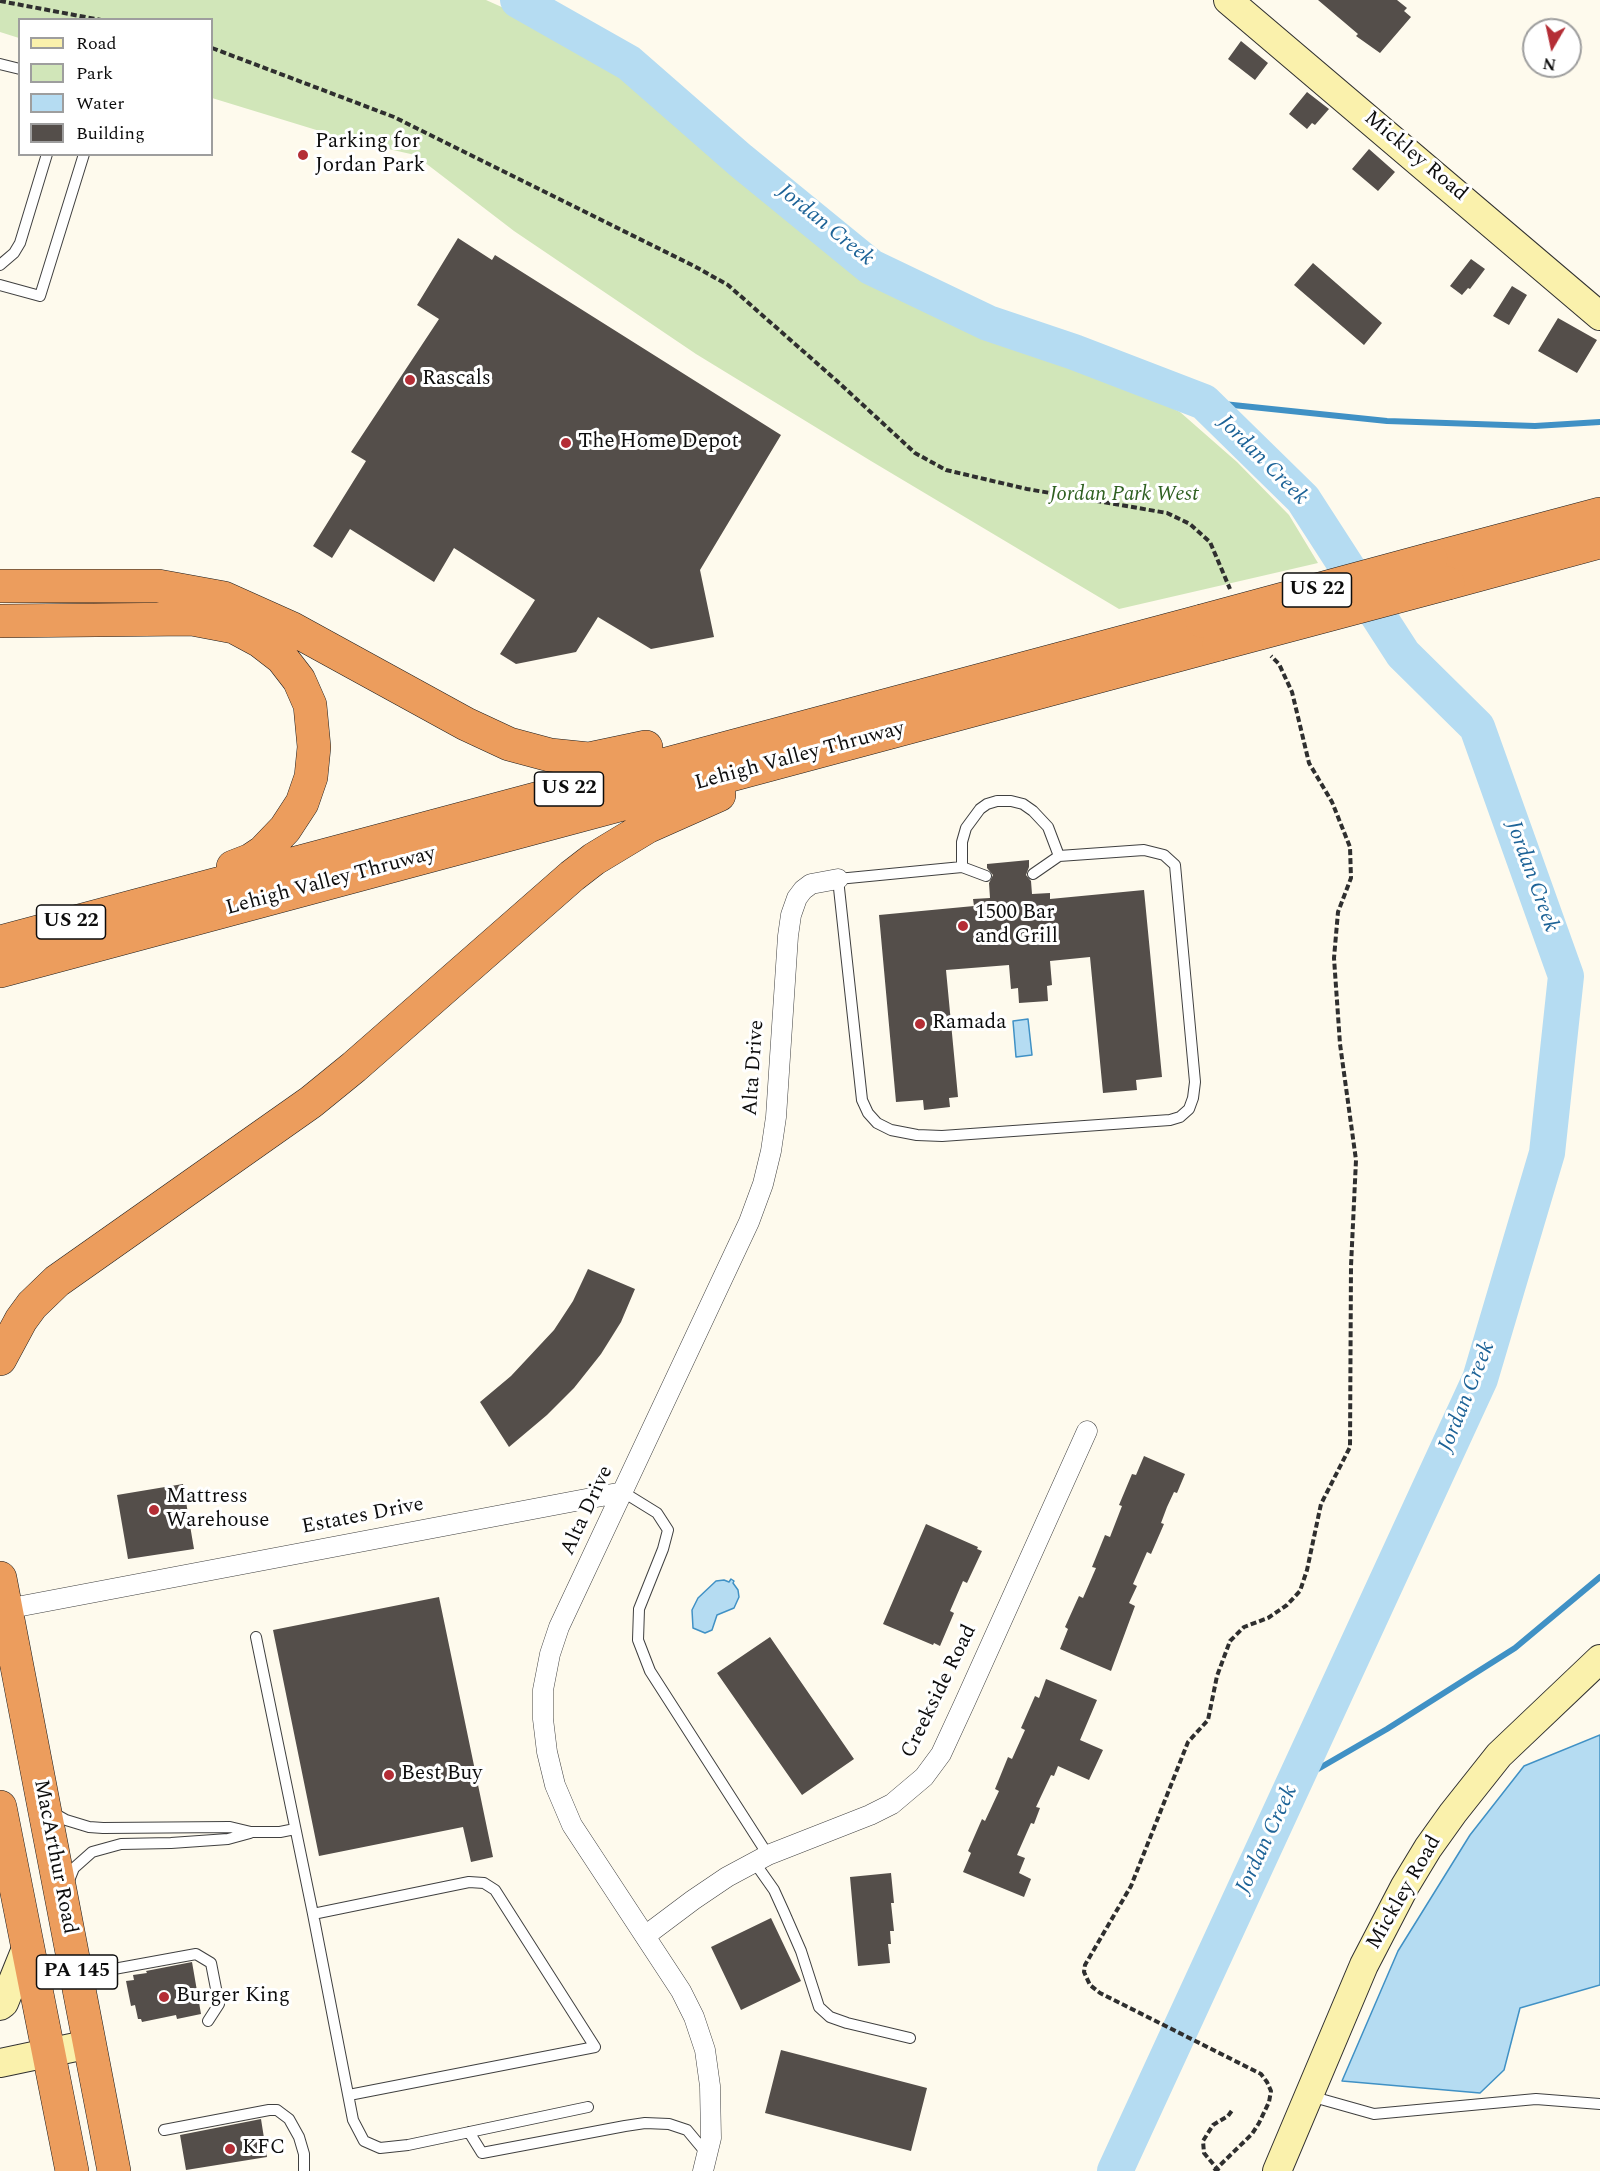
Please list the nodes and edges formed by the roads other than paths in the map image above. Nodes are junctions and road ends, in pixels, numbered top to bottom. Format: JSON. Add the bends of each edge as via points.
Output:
{"nodes":[{"id":1,"x":1228,"y":0,"type":"edge"},
{"id":2,"x":0,"y":64,"type":"edge"},
{"id":3,"x":18,"y":68,"type":"edge"},
{"id":4,"x":46,"y":156,"type":"edge"},
{"id":5,"x":83,"y":156,"type":"edge"},
{"id":6,"x":0,"y":265,"type":"edge"},
{"id":7,"x":0,"y":285,"type":"edge"},
{"id":8,"x":1600,"y":316,"type":"edge"},
{"id":9,"x":1600,"y":514,"type":"edge"},
{"id":10,"x":1600,"y":542,"type":"edge"},
{"id":11,"x":1439,"y":571,"type":"junction"},
{"id":12,"x":0,"y":586,"type":"edge"},
{"id":13,"x":0,"y":621,"type":"edge"},
{"id":14,"x":1211,"y":632,"type":"junction"},
{"id":15,"x":995,"y":676,"type":"junction"},
{"id":16,"x":804,"y":756,"type":"junction"},
{"id":17,"x":1059,"y":856,"type":"junction"},
{"id":18,"x":962,"y":867,"type":"junction"},
{"id":19,"x":1034,"y":874,"type":"dead end"},
{"id":20,"x":986,"y":876,"type":"dead end"},
{"id":21,"x":838,"y":879,"type":"junction"},
{"id":22,"x":143,"y":903,"type":"junction"},
{"id":23,"x":0,"y":942,"type":"edge"},
{"id":24,"x":0,"y":971,"type":"edge"},
{"id":25,"x":0,"y":1359,"type":"edge"},
{"id":26,"x":1087,"y":1431,"type":"dead end"},
{"id":27,"x":623,"y":1492,"type":"junction"},
{"id":28,"x":3,"y":1594,"type":"edge"},
{"id":29,"x":256,"y":1637,"type":"dead end"},
{"id":30,"x":1600,"y":1659,"type":"edge"},
{"id":31,"x":0,"y":1807,"type":"edge"},
{"id":32,"x":45,"y":1808,"type":"junction"},
{"id":33,"x":295,"y":1829,"type":"junction"},
{"id":34,"x":251,"y":1832,"type":"junction"},
{"id":35,"x":761,"y":1859,"type":"junction"},
{"id":36,"x":61,"y":1900,"type":"junction"},
{"id":37,"x":313,"y":1914,"type":"junction"},
{"id":38,"x":645,"y":1936,"type":"junction"},
{"id":39,"x":27,"y":1946,"type":"junction"},
{"id":40,"x":78,"y":1976,"type":"junction"},
{"id":41,"x":0,"y":2006,"type":"edge"},
{"id":42,"x":208,"y":2021,"type":"dead end"},
{"id":43,"x":910,"y":2038,"type":"dead end"},
{"id":44,"x":90,"y":2044,"type":"junction"},
{"id":45,"x":48,"y":2053,"type":"junction"},
{"id":46,"x":0,"y":2063,"type":"edge"},
{"id":47,"x":349,"y":2095,"type":"junction"},
{"id":48,"x":1309,"y":2095,"type":"junction"},
{"id":49,"x":1600,"y":2104,"type":"edge"},
{"id":50,"x":588,"y":2107,"type":"dead end"},
{"id":51,"x":164,"y":2130,"type":"dead end"},
{"id":52,"x":469,"y":2132,"type":"junction"},
{"id":53,"x":706,"y":2166,"type":"edge"},
{"id":54,"x":72,"y":2171,"type":"edge"},
{"id":55,"x":114,"y":2171,"type":"edge"},
{"id":56,"x":304,"y":2171,"type":"edge"},
{"id":57,"x":1277,"y":2171,"type":"edge"}],
"edges":[{"from":1,"to":8,"type":"street","name":"Mickley Road"},
{"from":2,"to":3,"type":"lane"},
{"from":4,"to":6,"type":"lane","via":[[20,243]]},
{"from":5,"to":7,"type":"lane","via":[[40,296]]},
{"from":9,"to":11,"type":"highway","name":"Lehigh Valley Thruway","number":"US 22"},
{"from":10,"to":11,"type":"highway","name":"Lehigh Valley Thruway","number":"US 22"},
{"from":11,"to":14,"type":"highway","name":"Lehigh Valley Thruway","number":"US 22","bridge":true},
{"from":12,"to":15,"type":"highway","via":[[158,586],[224,598],[283,624],[488,735],[529,749],[589,759]]},
{"from":13,"to":22,"type":"highway","via":[[176,618],[221,623],[272,649],[291,668],[306,692],[313,718],[313,762],[307,791],[285,829],[251,860]]},
{"from":14,"to":15,"type":"highway","name":"Lehigh Valley Thruway","number":"US 22"},
{"from":14,"to":16,"type":"highway","name":"Lehigh Valley Thruway","number":"US 22"},
{"from":15,"to":22,"type":"highway","name":"Lehigh Valley Thruway","number":"US 22"},
{"from":16,"to":24,"type":"highway","name":"Lehigh Valley Thruway","number":"US 22"},
{"from":16,"to":25,"type":"highway","via":[[647,827],[594,859],[311,1102],[57,1281],[21,1320]]},
{"from":17,"to":18,"type":"lane","via":[[1048,827],[1033,811],[1023,804],[998,801],[980,809],[966,828]]},
{"from":17,"to":19,"type":"lane"},
{"from":17,"to":21,"type":"lane","via":[[1144,850],[1164,855],[1174,865],[1195,1082],[1189,1109],[1180,1117],[942,1136],[917,1135],[877,1124],[862,1100]]},
{"from":18,"to":20,"type":"lane"},
{"from":18,"to":21,"type":"lane"},
{"from":21,"to":27,"type":"street","name":"Alta Drive","via":[[811,884],[797,898],[788,936],[776,1117],[763,1184]]},
{"from":22,"to":23,"type":"highway","name":"Lehigh Valley Thruway","number":"US 22"},
{"from":26,"to":35,"type":"street","name":"Creekside Road","via":[[941,1754],[924,1777],[892,1804]]},
{"from":27,"to":28,"type":"street","name":"Estates Drive"},
{"from":27,"to":35,"type":"lane","via":[[657,1514],[668,1530],[639,1609],[638,1640],[650,1671]]},
{"from":27,"to":38,"type":"street","name":"Alta Drive","via":[[559,1627],[545,1681],[543,1719],[555,1785],[572,1825]]},
{"from":28,"to":32,"type":"highway","name":"MacArthur Road","number":"PA 145"},
{"from":29,"to":33,"type":"lane"},
{"from":30,"to":48,"type":"street","name":"Mickley Road","via":[[1499,1755],[1428,1848],[1364,1965]]},
{"from":31,"to":39,"type":"highway","name":"MacArthur Road","number":"PA 145"},
{"from":32,"to":34,"type":"lane","via":[[89,1827],[230,1827]]},
{"from":32,"to":36,"type":"highway","name":"MacArthur Road","number":"PA 145"},
{"from":33,"to":34,"type":"lane"},
{"from":33,"to":37,"type":"lane"},
{"from":34,"to":36,"type":"lane","via":[[228,1839],[121,1844],[92,1852],[74,1868]]},
{"from":35,"to":38,"type":"street","name":"Creekside Road","via":[[693,1900]]},
{"from":35,"to":43,"type":"lane","via":[[801,1951],[819,2007],[830,2017],[847,2023]]},
{"from":36,"to":40,"type":"highway","name":"MacArthur Road","number":"PA 145"},
{"from":37,"to":47,"type":"lane"},
{"from":37,"to":47,"type":"lane","via":[[469,1882],[484,1883],[495,1890],[595,2047]]},
{"from":38,"to":53,"type":"street","name":"Alta Drive","via":[[681,1991],[705,2050],[711,2138]]},
{"from":39,"to":41,"type":"street"},
{"from":39,"to":45,"type":"highway","name":"MacArthur Road","number":"PA 145"},
{"from":40,"to":42,"type":"lane","via":[[196,1954],[211,1963],[219,2004]]},
{"from":40,"to":44,"type":"highway","name":"MacArthur Road","number":"PA 145"},
{"from":44,"to":45,"type":"street"},
{"from":44,"to":55,"type":"highway","name":"MacArthur Road","number":"PA 145"},
{"from":45,"to":46,"type":"street"},
{"from":45,"to":54,"type":"highway","name":"MacArthur Road","number":"PA 145"},
{"from":47,"to":52,"type":"lane","via":[[353,2120],[364,2141],[380,2148]]},
{"from":48,"to":49,"type":"lane","via":[[1374,2114],[1536,2099]]},
{"from":48,"to":57,"type":"street","name":"Mickley Road"},
{"from":50,"to":52,"type":"lane"},
{"from":51,"to":56,"type":"lane","via":[[277,2110],[289,2119],[299,2137]]},
{"from":52,"to":53,"type":"lane","via":[[482,2153],[625,2126],[669,2124],[687,2130]]}]}
